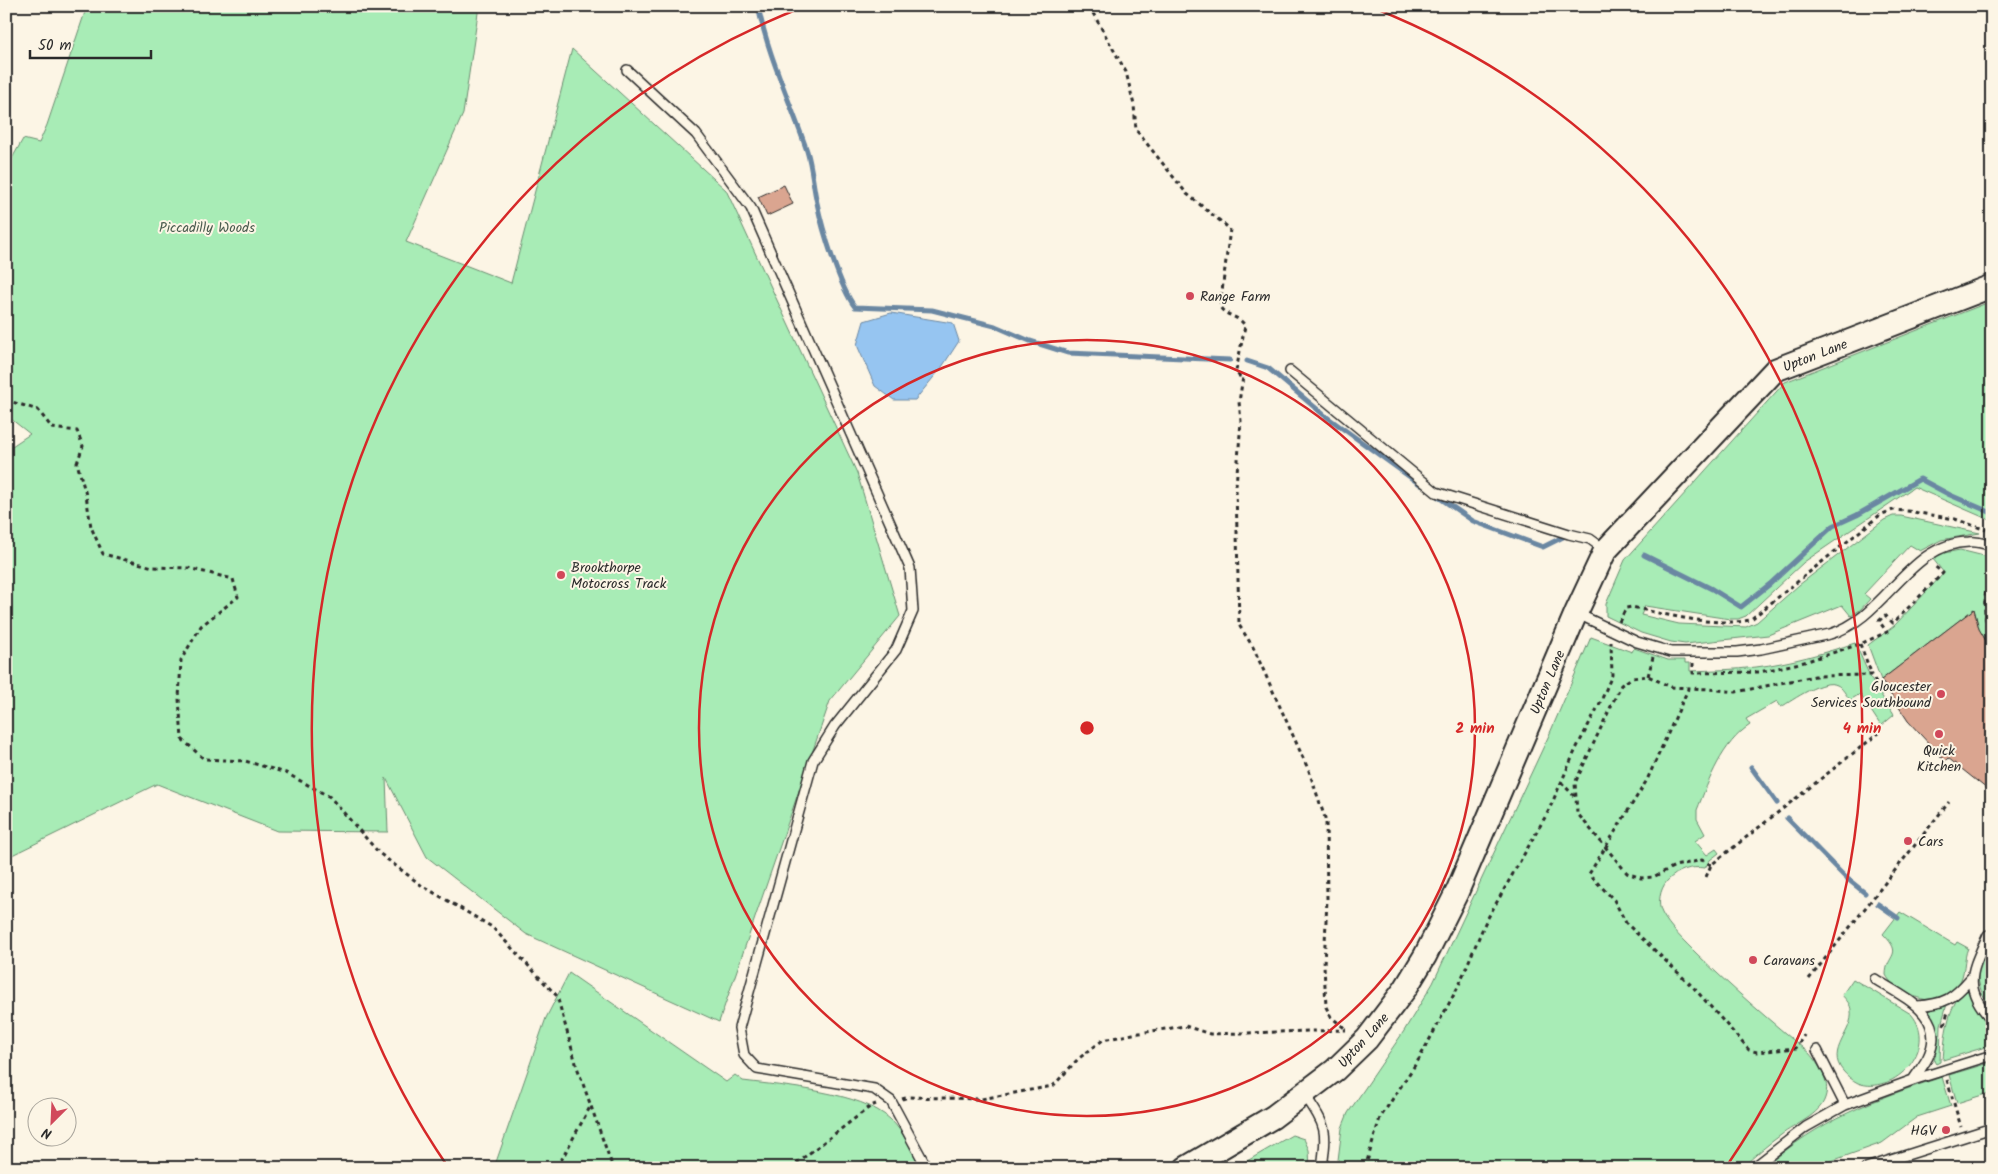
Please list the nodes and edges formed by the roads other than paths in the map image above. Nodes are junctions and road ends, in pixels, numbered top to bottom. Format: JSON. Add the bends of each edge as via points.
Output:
{"nodes":[{"id":1,"x":627,"y":70,"type":"dead end"},
{"id":2,"x":1992,"y":286,"type":"edge"},
{"id":3,"x":1290,"y":371,"type":"dead end"},
{"id":4,"x":1992,"y":546,"type":"edge"},
{"id":5,"x":1605,"y":551,"type":"junction"},
{"id":6,"x":1576,"y":613,"type":"junction"},
{"id":7,"x":1988,"y":935,"type":"dead end"},
{"id":8,"x":1971,"y":978,"type":"junction"},
{"id":9,"x":1875,"y":979,"type":"dead end"},
{"id":10,"x":1917,"y":1006,"type":"junction"},
{"id":11,"x":1992,"y":1020,"type":"edge"},
{"id":12,"x":1817,"y":1050,"type":"dead end"},
{"id":13,"x":1992,"y":1055,"type":"edge"},
{"id":14,"x":1912,"y":1080,"type":"junction"},
{"id":15,"x":1305,"y":1095,"type":"junction"},
{"id":16,"x":1845,"y":1105,"type":"junction"},
{"id":17,"x":1992,"y":1128,"type":"edge"},
{"id":18,"x":927,"y":1168,"type":"edge"},
{"id":19,"x":1186,"y":1168,"type":"edge"},
{"id":20,"x":1322,"y":1168,"type":"edge"},
{"id":21,"x":1753,"y":1168,"type":"edge"},
{"id":22,"x":1866,"y":1168,"type":"edge"}],
"edges":[{"from":1,"to":18,"type":"lane","via":[[696,134],[751,208],[910,568],[913,610],[896,650],[835,726],[813,761],[739,1028],[744,1055],[757,1069],[874,1089],[891,1101]]},
{"from":2,"to":5,"type":"street","name":"Upton Lane","via":[[1775,370]]},
{"from":3,"to":5,"type":"lane","via":[[1436,492],[1590,540]]},
{"from":4,"to":6,"type":"lane","via":[[1971,541],[1931,552],[1856,622],[1840,631],[1761,649],[1685,653],[1655,649]]},
{"from":5,"to":6,"type":"street","name":"Upton Lane"},
{"from":6,"to":15,"type":"street","name":"Upton Lane","via":[[1438,932],[1405,990],[1367,1039]]},
{"from":7,"to":8,"type":"lane"},
{"from":8,"to":10,"type":"lane","via":[[1945,1002]]},
{"from":8,"to":11,"type":"lane","via":[[1975,995]]},
{"from":9,"to":10,"type":"lane"},
{"from":10,"to":14,"type":"lane","via":[[1930,1022],[1933,1032],[1927,1058]]},
{"from":12,"to":16,"type":"lane"},
{"from":13,"to":14,"type":"lane"},
{"from":14,"to":16,"type":"lane"},
{"from":15,"to":19,"type":"street","name":"Upton Lane"},
{"from":15,"to":20,"type":"lane","via":[[1326,1133]]},
{"from":16,"to":21,"type":"lane","via":[[1806,1127]]},
{"from":17,"to":22,"type":"lane"}]}
